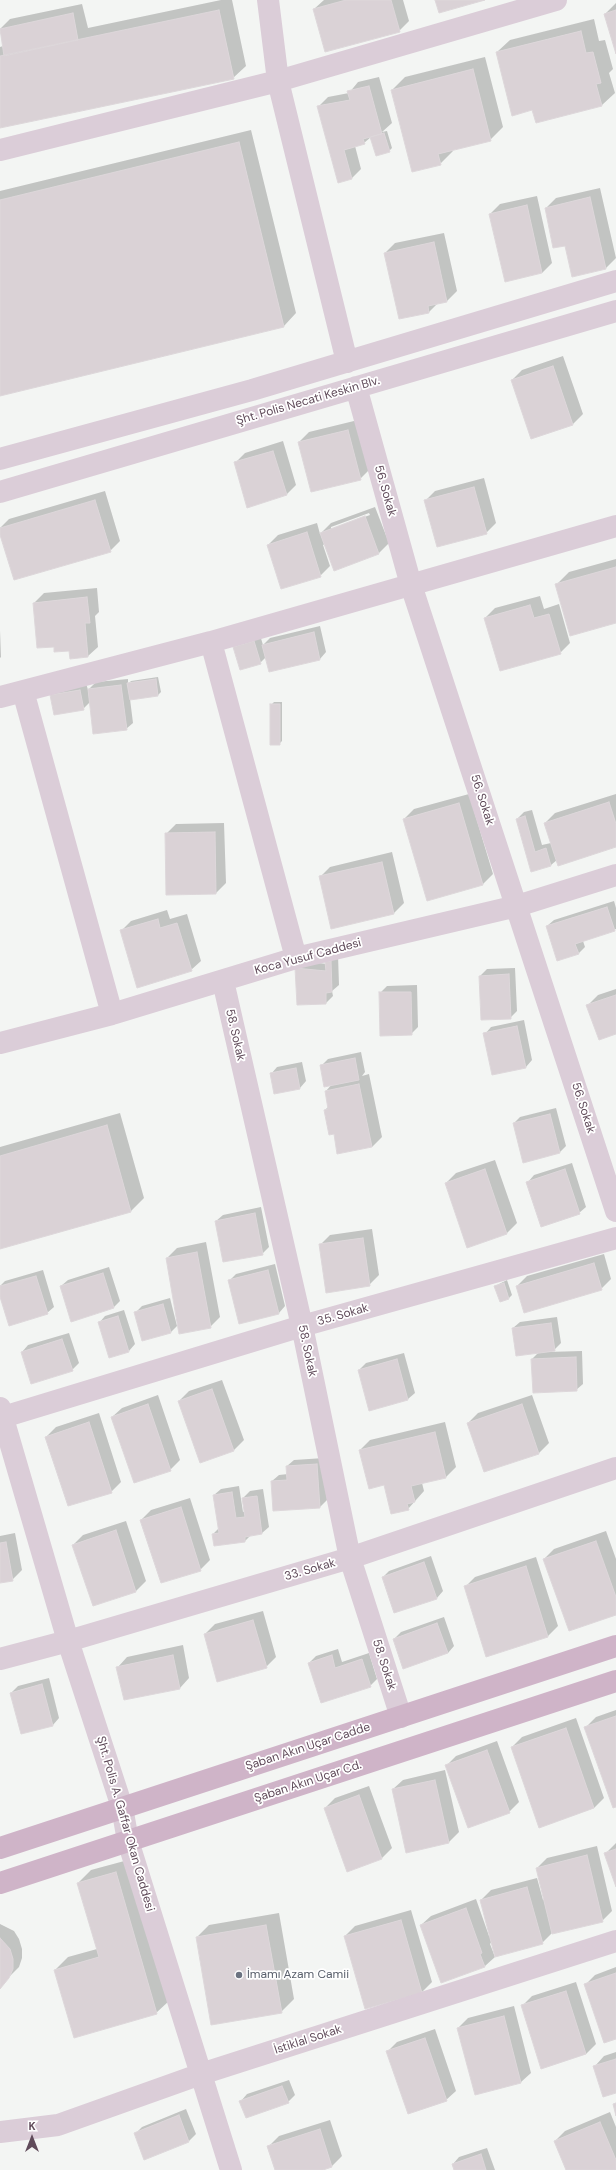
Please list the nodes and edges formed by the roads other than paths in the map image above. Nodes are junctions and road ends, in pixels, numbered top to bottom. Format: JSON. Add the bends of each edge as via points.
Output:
{"nodes":[{"id":1,"x":268,"y":0,"type":"edge"},
{"id":2,"x":556,"y":0,"type":"edge"},
{"id":3,"x":278,"y":81,"type":"junction"},
{"id":4,"x":0,"y":150,"type":"edge"},
{"id":5,"x":616,"y":281,"type":"edge"},
{"id":6,"x":616,"y":311,"type":"edge"},
{"id":7,"x":347,"y":362,"type":"junction"},
{"id":8,"x":356,"y":387,"type":"junction"},
{"id":9,"x":0,"y":459,"type":"edge"},
{"id":10,"x":0,"y":492,"type":"edge"},
{"id":11,"x":616,"y":526,"type":"edge"},
{"id":12,"x":411,"y":585,"type":"junction"},
{"id":13,"x":211,"y":642,"type":"junction"},
{"id":14,"x":23,"y":691,"type":"junction"},
{"id":15,"x":0,"y":696,"type":"edge"},
{"id":16,"x":616,"y":875,"type":"edge"},
{"id":17,"x":517,"y":906,"type":"junction"},
{"id":18,"x":296,"y":958,"type":"junction"},
{"id":19,"x":223,"y":981,"type":"junction"},
{"id":20,"x":112,"y":1014,"type":"junction"},
{"id":21,"x":0,"y":1043,"type":"edge"},
{"id":22,"x":616,"y":1211,"type":"edge"},
{"id":23,"x":616,"y":1238,"type":"edge"},
{"id":24,"x":302,"y":1326,"type":"junction"},
{"id":25,"x":1,"y":1413,"type":"edge"},
{"id":26,"x":616,"y":1468,"type":"edge"},
{"id":27,"x":350,"y":1558,"type":"junction"},
{"id":28,"x":68,"y":1641,"type":"junction"},
{"id":29,"x":616,"y":1646,"type":"edge"},
{"id":30,"x":0,"y":1659,"type":"edge"},
{"id":31,"x":616,"y":1681,"type":"edge"},
{"id":32,"x":401,"y":1717,"type":"junction"},
{"id":33,"x":122,"y":1807,"type":"junction"},
{"id":34,"x":128,"y":1841,"type":"junction"},
{"id":35,"x":0,"y":1848,"type":"edge"},
{"id":36,"x":0,"y":1883,"type":"edge"},
{"id":37,"x":616,"y":1941,"type":"edge"},
{"id":38,"x":201,"y":2074,"type":"junction"},
{"id":39,"x":0,"y":2132,"type":"edge"},
{"id":40,"x":231,"y":2170,"type":"edge"}],
"edges":[{"from":1,"to":3,"type":"street"},
{"from":2,"to":3,"type":"street"},
{"from":3,"to":4,"type":"street"},
{"from":3,"to":7,"type":"street"},
{"from":5,"to":7,"type":"street"},
{"from":6,"to":8,"type":"street","name":"Şht. Polis Necati Keskin Blv."},
{"from":7,"to":9,"type":"street"},
{"from":8,"to":10,"type":"street","name":"Şht. Polis Necati Keskin Blv."},
{"from":8,"to":12,"type":"street","name":"56. Sokak"},
{"from":11,"to":12,"type":"street"},
{"from":12,"to":13,"type":"street"},
{"from":12,"to":17,"type":"street","name":"56. Sokak"},
{"from":13,"to":14,"type":"street"},
{"from":13,"to":18,"type":"street"},
{"from":14,"to":15,"type":"street"},
{"from":14,"to":20,"type":"street"},
{"from":16,"to":17,"type":"street","name":"Koca Yusuf Caddesi"},
{"from":17,"to":18,"type":"street","name":"Koca Yusuf Caddesi"},
{"from":17,"to":22,"type":"street","name":"56. Sokak"},
{"from":18,"to":19,"type":"street","name":"Koca Yusuf Caddesi"},
{"from":19,"to":20,"type":"street","name":"Koca Yusuf Caddesi"},
{"from":19,"to":24,"type":"street","name":"58. Sokak"},
{"from":20,"to":21,"type":"street","name":"Koca Yusuf Caddesi"},
{"from":23,"to":24,"type":"street","name":"35. Sokak"},
{"from":24,"to":25,"type":"street","name":"35. Sokak"},
{"from":24,"to":27,"type":"street","name":"58. Sokak"},
{"from":25,"to":28,"type":"street","name":"Şht. Polis A. Gaffar Okan Caddesi"},
{"from":26,"to":27,"type":"street","name":"33. Sokak"},
{"from":27,"to":28,"type":"street","name":"33. Sokak"},
{"from":27,"to":32,"type":"street","name":"58. Sokak"},
{"from":28,"to":30,"type":"street","name":"33. Sokak"},
{"from":28,"to":33,"type":"street","name":"Şht. Polis A. Gaffar Okan Caddesi"},
{"from":29,"to":32,"type":"main road","name":"Şaban Akın Uçar Cadde"},
{"from":31,"to":34,"type":"main road","name":"Şaban Akın Uçar Cd."},
{"from":32,"to":33,"type":"main road","name":"Şaban Akın Uçar Cadde"},
{"from":33,"to":34,"type":"street","name":"Şht. Polis A. Gaffar Okan Caddesi"},
{"from":33,"to":35,"type":"main road","name":"Şaban Akın Uçar Cadde"},
{"from":34,"to":36,"type":"main road","name":"Şaban Akın Uçar Cd."},
{"from":34,"to":38,"type":"street","name":"Şht. Polis A. Gaffar Okan Caddesi"},
{"from":37,"to":38,"type":"street","name":"İstiklal Sokak"},
{"from":38,"to":39,"type":"street","name":"İstiklal Sokak","via":[[58,2125]]},
{"from":38,"to":40,"type":"street","name":"Şht. Polis A. Gaffar Okan Caddesi"}]}
